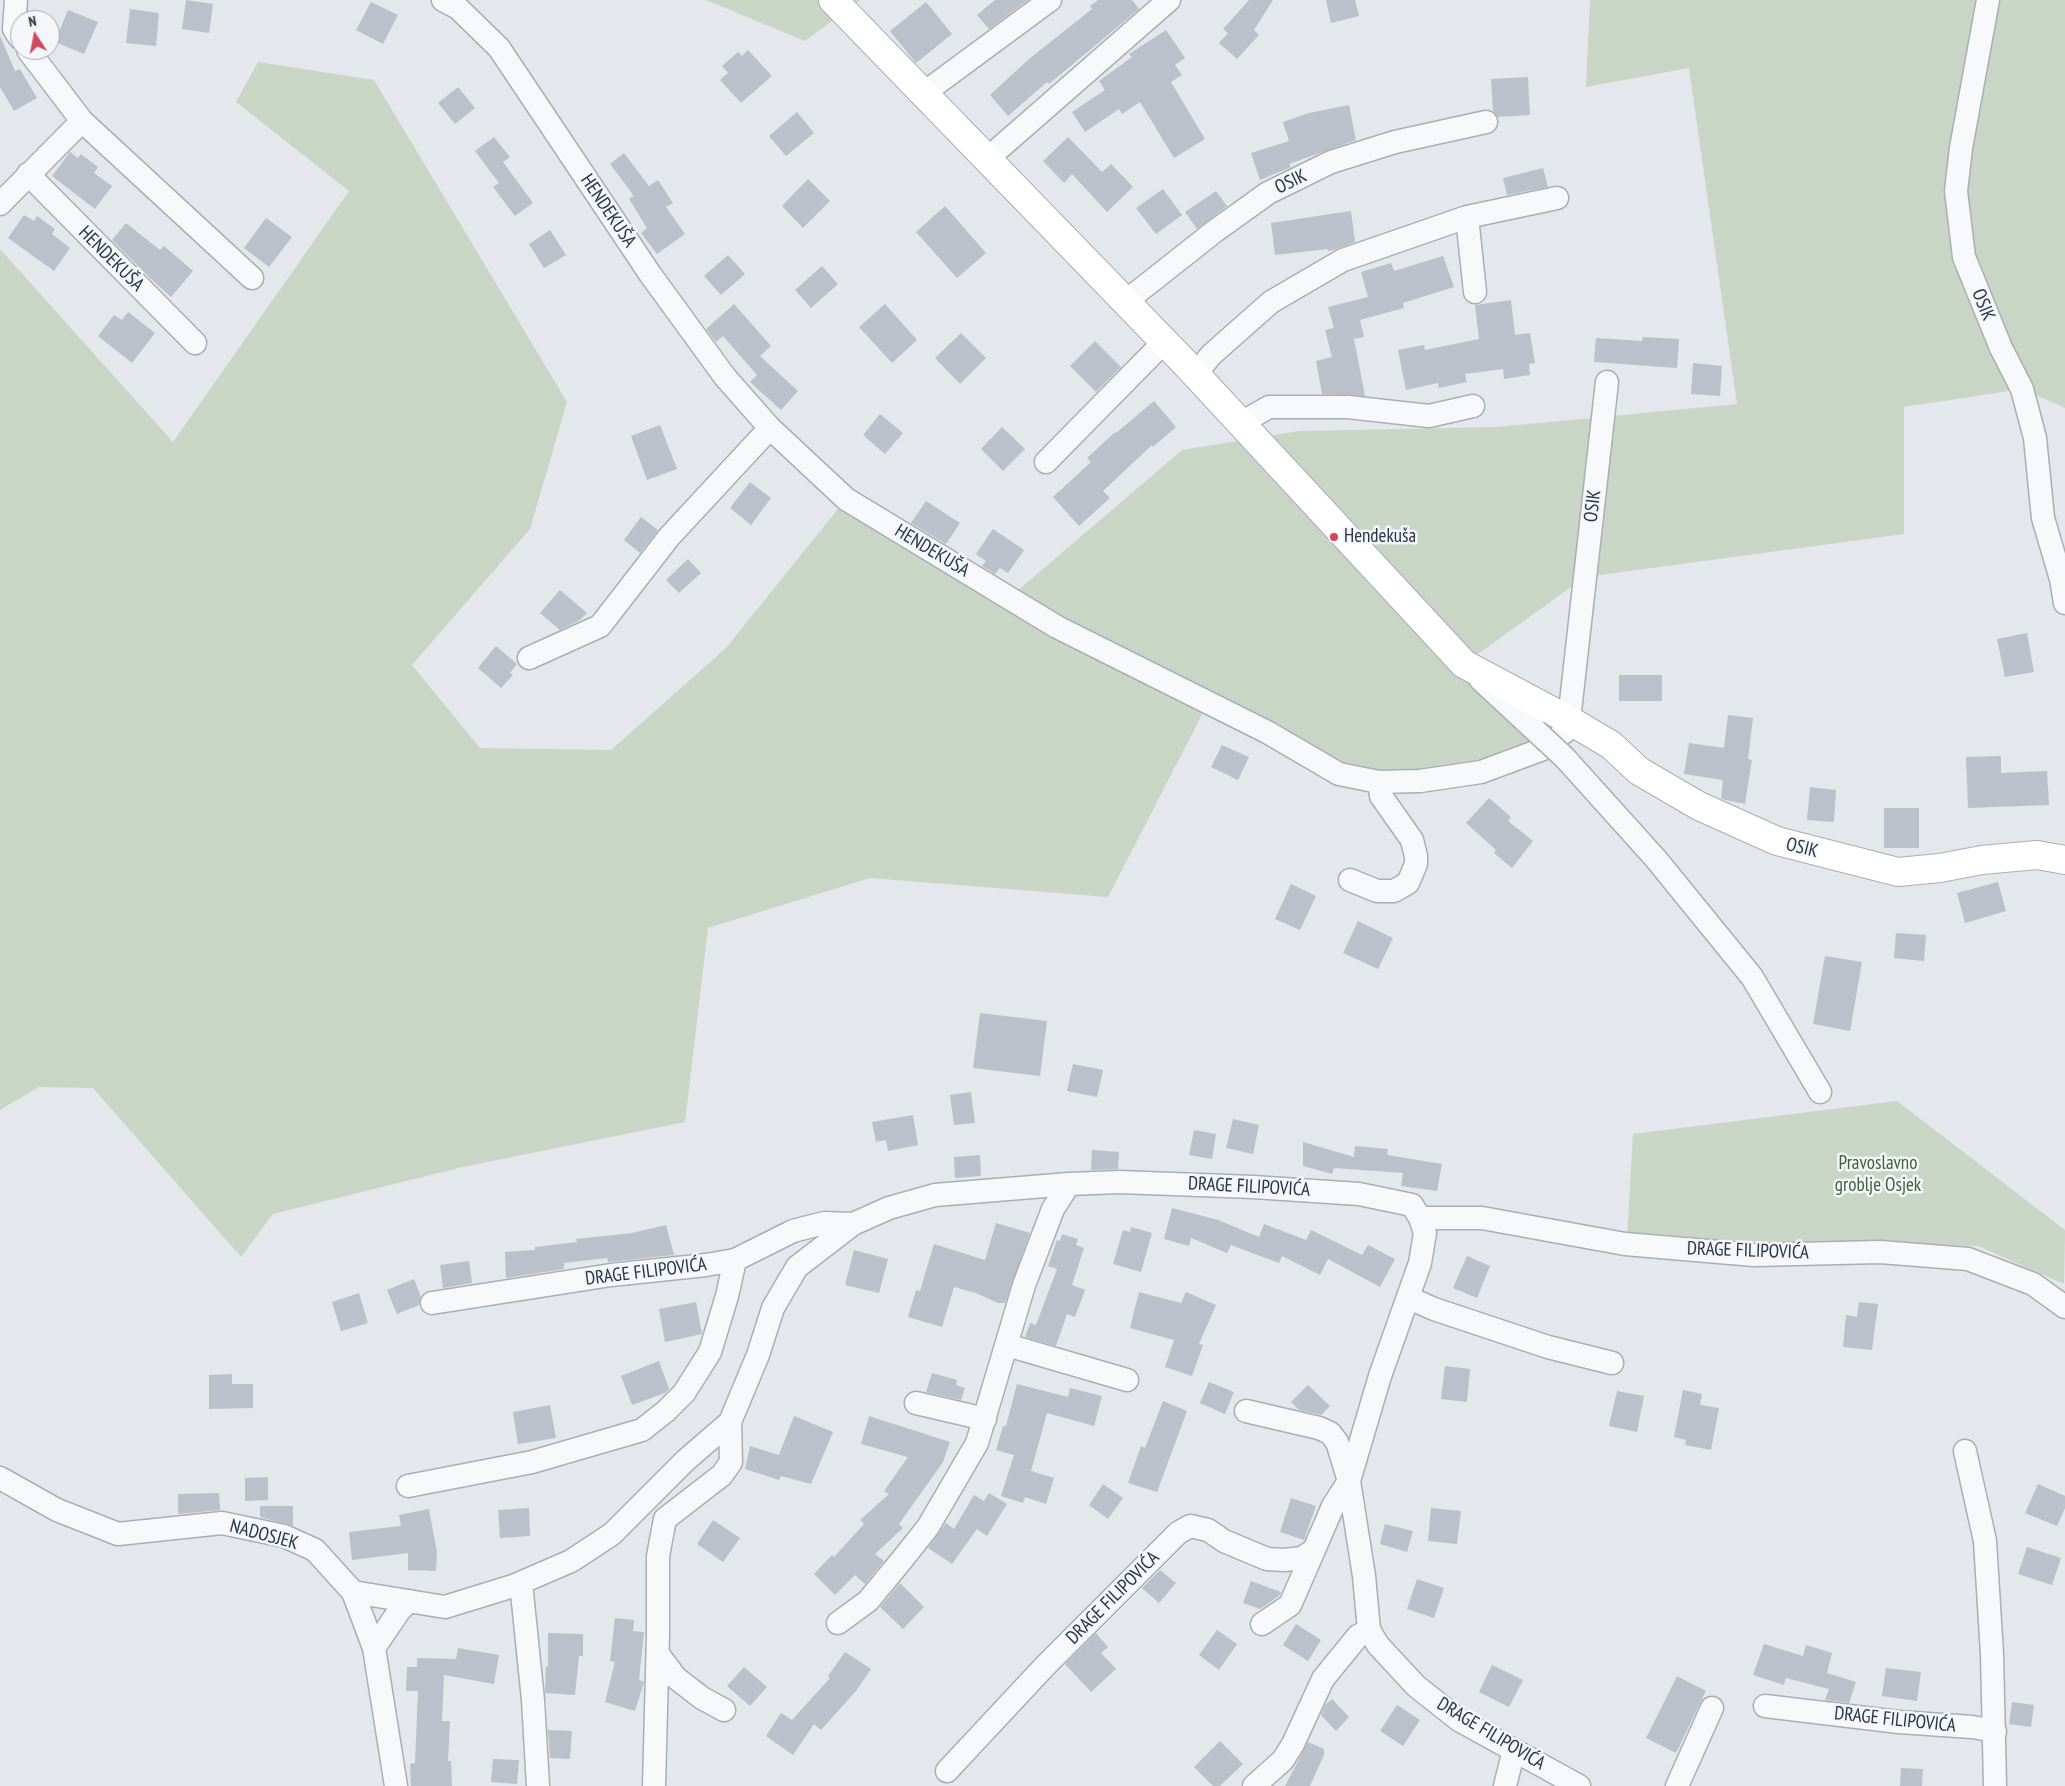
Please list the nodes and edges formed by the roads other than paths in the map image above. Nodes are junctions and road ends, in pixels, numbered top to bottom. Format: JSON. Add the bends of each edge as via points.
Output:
{"nodes":[{"id":1,"x":444,"y":0,"type":"edge"},
{"id":2,"x":833,"y":0,"type":"edge"},
{"id":3,"x":1050,"y":0,"type":"edge"},
{"id":4,"x":1169,"y":0,"type":"edge"},
{"id":5,"x":1988,"y":0,"type":"edge"},
{"id":6,"x":36,"y":60,"type":"edge"},
{"id":7,"x":924,"y":93,"type":"junction"},
{"id":8,"x":82,"y":121,"type":"junction"},
{"id":9,"x":1486,"y":122,"type":"dead end"},
{"id":10,"x":987,"y":159,"type":"junction"},
{"id":11,"x":28,"y":174,"type":"junction"},
{"id":12,"x":1557,"y":198,"type":"dead end"},
{"id":13,"x":0,"y":204,"type":"edge"},
{"id":14,"x":1467,"y":218,"type":"junction"},
{"id":15,"x":252,"y":278,"type":"dead end"},
{"id":16,"x":1475,"y":292,"type":"dead end"},
{"id":17,"x":1125,"y":302,"type":"junction"},
{"id":18,"x":1164,"y":342,"type":"junction"},
{"id":19,"x":195,"y":343,"type":"dead end"},
{"id":20,"x":1195,"y":375,"type":"junction"},
{"id":21,"x":1608,"y":382,"type":"dead end"},
{"id":22,"x":1473,"y":406,"type":"dead end"},
{"id":23,"x":1241,"y":423,"type":"junction"},
{"id":24,"x":770,"y":428,"type":"junction"},
{"id":25,"x":1046,"y":462,"type":"dead end"},
{"id":26,"x":2065,"y":604,"type":"edge"},
{"id":27,"x":528,"y":658,"type":"dead end"},
{"id":28,"x":1464,"y":664,"type":"junction"},
{"id":29,"x":1573,"y":722,"type":"junction"},
{"id":30,"x":1379,"y":782,"type":"junction"},
{"id":31,"x":2065,"y":860,"type":"edge"},
{"id":32,"x":1350,"y":880,"type":"dead end"},
{"id":33,"x":1820,"y":1092,"type":"dead end"},
{"id":34,"x":1069,"y":1184,"type":"junction"},
{"id":35,"x":1420,"y":1218,"type":"junction"},
{"id":36,"x":853,"y":1224,"type":"junction"},
{"id":37,"x":735,"y":1260,"type":"junction"},
{"id":38,"x":1409,"y":1298,"type":"junction"},
{"id":39,"x":432,"y":1303,"type":"dead end"},
{"id":40,"x":2065,"y":1307,"type":"edge"},
{"id":41,"x":1008,"y":1345,"type":"junction"},
{"id":42,"x":1612,"y":1363,"type":"dead end"},
{"id":43,"x":1128,"y":1380,"type":"dead end"},
{"id":44,"x":916,"y":1403,"type":"dead end"},
{"id":45,"x":1246,"y":1411,"type":"dead end"},
{"id":46,"x":985,"y":1419,"type":"junction"},
{"id":47,"x":730,"y":1422,"type":"junction"},
{"id":48,"x":1965,"y":1451,"type":"dead end"},
{"id":49,"x":0,"y":1478,"type":"edge"},
{"id":50,"x":1349,"y":1482,"type":"junction"},
{"id":51,"x":408,"y":1486,"type":"dead end"},
{"id":52,"x":1314,"y":1550,"type":"junction"},
{"id":53,"x":522,"y":1583,"type":"junction"},
{"id":54,"x":353,"y":1592,"type":"junction"},
{"id":55,"x":409,"y":1601,"type":"junction"},
{"id":56,"x":838,"y":1623,"type":"dead end"},
{"id":57,"x":1262,"y":1624,"type":"dead end"},
{"id":58,"x":1369,"y":1630,"type":"junction"},
{"id":59,"x":374,"y":1648,"type":"junction"},
{"id":60,"x":658,"y":1654,"type":"junction"},
{"id":61,"x":1765,"y":1706,"type":"dead end"},
{"id":62,"x":1712,"y":1708,"type":"dead end"},
{"id":63,"x":724,"y":1710,"type":"dead end"},
{"id":64,"x":1995,"y":1731,"type":"junction"},
{"id":65,"x":1514,"y":1750,"type":"junction"},
{"id":66,"x":947,"y":1772,"type":"dead end"},
{"id":67,"x":396,"y":1786,"type":"edge"},
{"id":68,"x":538,"y":1786,"type":"edge"},
{"id":69,"x":654,"y":1786,"type":"edge"},
{"id":70,"x":1254,"y":1786,"type":"edge"},
{"id":71,"x":1505,"y":1786,"type":"edge"},
{"id":72,"x":1579,"y":1786,"type":"edge"},
{"id":73,"x":1677,"y":1786,"type":"edge"},
{"id":74,"x":1995,"y":1786,"type":"edge"}],
"edges":[{"from":1,"to":24,"type":"street","name":"HENDEKUŠA","via":[[458,8],[499,48],[650,274],[725,377]]},
{"from":2,"to":7,"type":"main road","name":"OSIK"},
{"from":3,"to":7,"type":"street"},
{"from":4,"to":10,"type":"street"},
{"from":5,"to":26,"type":"street","name":"OSIK","via":[[1956,191],[1964,257],[2001,348],[2022,389],[2035,438],[2042,518],[2061,579]]},
{"from":6,"to":8,"type":"street"},
{"from":7,"to":10,"type":"main road","name":"OSIK"},
{"from":8,"to":11,"type":"street"},
{"from":8,"to":15,"type":"street"},
{"from":9,"to":17,"type":"street","name":"OSIK","via":[[1386,145],[1331,162],[1277,189],[1214,231]]},
{"from":10,"to":17,"type":"main road","name":"OSIK"},
{"from":11,"to":13,"type":"street"},
{"from":11,"to":19,"type":"street","name":"HENDEKUŠA"},
{"from":12,"to":14,"type":"street"},
{"from":14,"to":16,"type":"street"},
{"from":14,"to":20,"type":"street","via":[[1343,260],[1311,278],[1271,302],[1211,355]]},
{"from":17,"to":18,"type":"main road","name":"OSIK"},
{"from":18,"to":20,"type":"main road","name":"OSIK"},
{"from":18,"to":25,"type":"street"},
{"from":20,"to":23,"type":"main road","name":"OSIK"},
{"from":21,"to":29,"type":"street","name":"OSIK"},
{"from":22,"to":23,"type":"street","via":[[1429,416],[1348,407],[1270,408]]},
{"from":23,"to":28,"type":"main road","name":"OSIK"},
{"from":24,"to":27,"type":"street","via":[[669,537],[600,626]]},
{"from":24,"to":30,"type":"street","name":"HENDEKUŠA","via":[[846,499],[1057,627],[1267,732],[1339,774]]},
{"from":28,"to":29,"type":"main road","name":"OSIK"},
{"from":28,"to":33,"type":"street","bridge":true,"via":[[1565,758],[1656,859],[1752,977]]},
{"from":29,"to":30,"type":"street","name":"HENDEKUŠA","via":[[1542,749],[1481,772],[1420,781]]},
{"from":29,"to":31,"type":"main road","name":"OSIK","via":[[1611,746],[1639,771],[1699,806],[1777,841],[1898,872],[2037,855]]},
{"from":30,"to":32,"type":"street","via":[[1381,796],[1412,840],[1416,864],[1408,883],[1394,891],[1377,891]]},
{"from":34,"to":35,"type":"street","name":"DRAGE FILIPOVIĆA","via":[[1171,1183],[1359,1194],[1412,1205]]},
{"from":34,"to":36,"type":"street","name":"DRAGE FILIPOVIĆA","via":[[935,1196],[889,1208]]},
{"from":34,"to":41,"type":"street","via":[[1053,1209],[1024,1285]]},
{"from":35,"to":38,"type":"street","name":"DRAGE FILIPOVIĆA","via":[[1425,1233]]},
{"from":35,"to":40,"type":"street","name":"DRAGE FILIPOVIĆA","via":[[1482,1218],[1626,1244],[1754,1255],[1880,1252],[1968,1259],[2033,1284]]},
{"from":36,"to":37,"type":"street","name":"DRAGE FILIPOVIĆA","via":[[824,1223],[793,1231]]},
{"from":36,"to":47,"type":"street","name":"DRAGE FILIPOVIĆA","via":[[797,1267],[773,1308],[758,1355]]},
{"from":37,"to":39,"type":"street","name":"DRAGE FILIPOVIĆA","via":[[611,1275]]},
{"from":37,"to":51,"type":"street","via":[[710,1352],[684,1393],[642,1430],[532,1462]]},
{"from":38,"to":42,"type":"street","via":[[1548,1346]]},
{"from":38,"to":50,"type":"street","name":"DRAGE FILIPOVIĆA","via":[[1380,1376]]},
{"from":41,"to":43,"type":"street"},
{"from":41,"to":46,"type":"street"},
{"from":44,"to":46,"type":"street"},
{"from":45,"to":50,"type":"street","via":[[1320,1428],[1330,1434],[1337,1442]]},
{"from":46,"to":56,"type":"street","via":[[977,1443],[928,1527],[868,1601]]},
{"from":47,"to":53,"type":"street","name":"DRAGE FILIPOVIĆA","via":[[686,1460],[612,1534],[571,1561]]},
{"from":47,"to":60,"type":"street","name":"DRAGE FILIPOVIĆA","via":[[731,1462],[722,1474],[665,1518],[658,1556]]},
{"from":48,"to":64,"type":"street","via":[[1985,1541]]},
{"from":49,"to":54,"type":"street","name":"NADOSJEK","via":[[57,1510],[118,1534],[222,1523],[284,1536],[315,1550]]},
{"from":50,"to":52,"type":"street","name":"DRAGE FILIPOVIĆA","via":[[1333,1506]]},
{"from":50,"to":58,"type":"street","name":"DRAGE FILIPOVIĆA"},
{"from":52,"to":57,"type":"street","name":"DRAGE FILIPOVIĆA","via":[[1290,1605]]},
{"from":52,"to":66,"type":"street","name":"DRAGE FILIPOVIĆA","via":[[1302,1558],[1267,1558],[1224,1541],[1208,1530],[1190,1526],[1178,1533],[1045,1666]]},
{"from":53,"to":55,"type":"street","name":"DRAGE FILIPOVIĆA","via":[[444,1607]]},
{"from":53,"to":68,"type":"street"},
{"from":54,"to":55,"type":"street","name":"DRAGE FILIPOVIĆA"},
{"from":54,"to":59,"type":"street","name":"NADOSJEK"},
{"from":55,"to":59,"type":"street"},
{"from":58,"to":65,"type":"street","name":"DRAGE FILIPOVIĆA","via":[[1378,1646],[1416,1686],[1459,1720]]},
{"from":58,"to":70,"type":"street","via":[[1358,1636],[1323,1679],[1283,1760]]},
{"from":59,"to":67,"type":"street","name":"NADOSJEK"},
{"from":60,"to":63,"type":"street","via":[[676,1678]]},
{"from":60,"to":69,"type":"street","name":"DRAGE FILIPOVIĆA"},
{"from":61,"to":64,"type":"street","name":"DRAGE FILIPOVIĆA"},
{"from":62,"to":73,"type":"street"},
{"from":64,"to":74,"type":"street"},
{"from":65,"to":71,"type":"street"},
{"from":65,"to":72,"type":"street","name":"DRAGE FILIPOVIĆA"}]}
